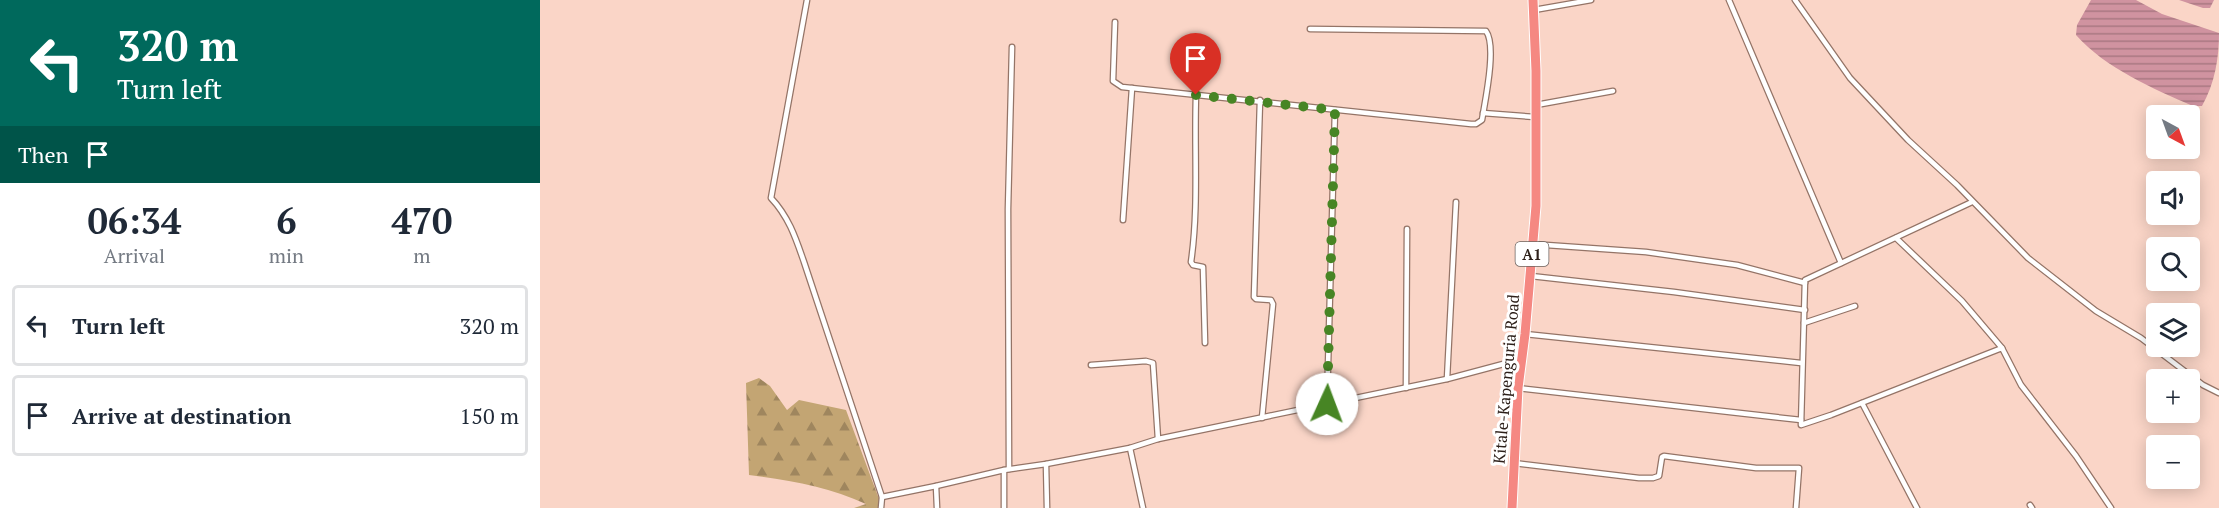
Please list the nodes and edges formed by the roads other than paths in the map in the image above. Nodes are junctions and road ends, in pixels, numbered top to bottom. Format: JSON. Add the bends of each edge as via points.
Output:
{"nodes":[{"id":1,"x":807,"y":0,"type":"edge"},
{"id":2,"x":1533,"y":0,"type":"edge"},
{"id":3,"x":1591,"y":0,"type":"edge"},
{"id":4,"x":1729,"y":0,"type":"edge"},
{"id":5,"x":1795,"y":0,"type":"edge"},
{"id":6,"x":1534,"y":10,"type":"junction"},
{"id":7,"x":1114,"y":22,"type":"dead end"},
{"id":8,"x":1310,"y":29,"type":"dead end"},
{"id":9,"x":1011,"y":47,"type":"dead end"},
{"id":10,"x":1132,"y":88,"type":"junction"},
{"id":11,"x":1613,"y":91,"type":"dead end"},
{"id":12,"x":1196,"y":95,"type":"junction"},
{"id":13,"x":1260,"y":100,"type":"junction"},
{"id":14,"x":1536,"y":105,"type":"junction"},
{"id":15,"x":1335,"y":110,"type":"junction"},
{"id":16,"x":1483,"y":112,"type":"junction"},
{"id":17,"x":1535,"y":117,"type":"junction"},
{"id":18,"x":1456,"y":202,"type":"dead end"},
{"id":19,"x":1972,"y":202,"type":"junction"},
{"id":20,"x":1123,"y":220,"type":"dead end"},
{"id":21,"x":1407,"y":229,"type":"dead end"},
{"id":22,"x":1896,"y":238,"type":"junction"},
{"id":23,"x":1532,"y":244,"type":"junction"},
{"id":24,"x":1842,"y":263,"type":"junction"},
{"id":25,"x":1530,"y":276,"type":"junction"},
{"id":26,"x":1804,"y":283,"type":"junction"},
{"id":27,"x":1855,"y":306,"type":"dead end"},
{"id":28,"x":1805,"y":310,"type":"junction"},
{"id":29,"x":1804,"y":323,"type":"junction"},
{"id":30,"x":1525,"y":334,"type":"junction"},
{"id":31,"x":1205,"y":343,"type":"dead end"},
{"id":32,"x":2002,"y":348,"type":"junction"},
{"id":33,"x":1522,"y":359,"type":"junction"},
{"id":34,"x":1802,"y":363,"type":"junction"},
{"id":35,"x":1091,"y":365,"type":"dead end"},
{"id":36,"x":1447,"y":379,"type":"junction"},
{"id":37,"x":1406,"y":388,"type":"junction"},
{"id":38,"x":1518,"y":388,"type":"junction"},
{"id":39,"x":2219,"y":393,"type":"edge"},
{"id":40,"x":1862,"y":403,"type":"junction"},
{"id":41,"x":1327,"y":404,"type":"junction"},
{"id":42,"x":1262,"y":418,"type":"junction"},
{"id":43,"x":1801,"y":420,"type":"junction"},
{"id":44,"x":1158,"y":439,"type":"junction"},
{"id":45,"x":1130,"y":448,"type":"junction"},
{"id":46,"x":1514,"y":463,"type":"junction"},
{"id":47,"x":1046,"y":464,"type":"junction"},
{"id":48,"x":1006,"y":470,"type":"junction"},
{"id":49,"x":936,"y":486,"type":"junction"},
{"id":50,"x":882,"y":496,"type":"junction"},
{"id":51,"x":882,"y":508,"type":"edge"},
{"id":52,"x":937,"y":508,"type":"edge"},
{"id":53,"x":1004,"y":508,"type":"edge"},
{"id":54,"x":1047,"y":508,"type":"edge"},
{"id":55,"x":1143,"y":508,"type":"edge"},
{"id":56,"x":1512,"y":508,"type":"edge"},
{"id":57,"x":1796,"y":508,"type":"edge"},
{"id":58,"x":1917,"y":508,"type":"edge"},
{"id":59,"x":2111,"y":508,"type":"edge"}],
"edges":[{"from":1,"to":50,"type":"street","via":[[771,198],[792,228]]},
{"from":2,"to":6,"type":"highway","name":"Kitale-Kapenguria Road","number":"A1"},
{"from":3,"to":6,"type":"street"},
{"from":4,"to":24,"type":"street"},
{"from":5,"to":19,"type":"street","via":[[1850,78]]},
{"from":6,"to":14,"type":"highway","name":"Kitale-Kapenguria Road","number":"A1"},
{"from":7,"to":10,"type":"street","via":[[1113,81]]},
{"from":8,"to":16,"type":"street","via":[[1486,31],[1489,62]]},
{"from":9,"to":48,"type":"street"},
{"from":10,"to":12,"type":"street"},
{"from":10,"to":20,"type":"street"},
{"from":11,"to":14,"type":"street"},
{"from":12,"to":13,"type":"street"},
{"from":12,"to":31,"type":"street","via":[[1196,200],[1191,262],[1203,268]]},
{"from":13,"to":15,"type":"street"},
{"from":13,"to":42,"type":"street","via":[[1254,297],[1271,300],[1273,304]]},
{"from":14,"to":17,"type":"highway","name":"Kitale-Kapenguria Road","number":"A1"},
{"from":15,"to":16,"type":"street","via":[[1471,124],[1479,123]]},
{"from":15,"to":41,"type":"street"},
{"from":16,"to":17,"type":"street"},
{"from":17,"to":23,"type":"highway","name":"Kitale-Kapenguria Road","number":"A1","via":[[1536,206]]},
{"from":18,"to":36,"type":"street"},
{"from":19,"to":22,"type":"street"},
{"from":19,"to":39,"type":"street","via":[[2045,273],[2096,312],[2141,338]]},
{"from":21,"to":37,"type":"street"},
{"from":22,"to":24,"type":"street"},
{"from":22,"to":32,"type":"street","via":[[1962,301]]},
{"from":23,"to":25,"type":"highway","name":"Kitale-Kapenguria Road","number":"A1"},
{"from":23,"to":26,"type":"street","via":[[1646,252],[1737,265]]},
{"from":24,"to":26,"type":"street"},
{"from":25,"to":28,"type":"street"},
{"from":25,"to":30,"type":"highway","name":"Kitale-Kapenguria Road","number":"A1"},
{"from":26,"to":28,"type":"street"},
{"from":27,"to":29,"type":"street"},
{"from":28,"to":29,"type":"street"},
{"from":29,"to":34,"type":"street"},
{"from":30,"to":33,"type":"highway","name":"Kitale-Kapenguria Road","number":"A1"},
{"from":30,"to":34,"type":"street"},
{"from":32,"to":40,"type":"street"},
{"from":32,"to":59,"type":"street","via":[[2021,385]]},
{"from":33,"to":36,"type":"street"},
{"from":33,"to":38,"type":"highway","name":"Kitale-Kapenguria Road","number":"A1"},
{"from":34,"to":43,"type":"street"},
{"from":35,"to":44,"type":"street","via":[[1153,363]]},
{"from":36,"to":37,"type":"street"},
{"from":37,"to":41,"type":"street"},
{"from":38,"to":43,"type":"street"},
{"from":38,"to":46,"type":"highway","name":"Kitale-Kapenguria Road","number":"A1"},
{"from":40,"to":43,"type":"street","via":[[1801,425]]},
{"from":40,"to":58,"type":"street"},
{"from":41,"to":42,"type":"street"},
{"from":42,"to":44,"type":"street"},
{"from":44,"to":45,"type":"street"},
{"from":45,"to":47,"type":"street"},
{"from":45,"to":55,"type":"street"},
{"from":46,"to":56,"type":"highway","name":"Kitale-Kapenguria Road","number":"A1"},
{"from":46,"to":57,"type":"street","via":[[1639,478],[1659,476],[1664,456],[1756,468],[1799,468]]},
{"from":47,"to":48,"type":"street"},
{"from":47,"to":54,"type":"street"},
{"from":48,"to":49,"type":"street"},
{"from":48,"to":53,"type":"street"},
{"from":49,"to":50,"type":"street"},
{"from":49,"to":52,"type":"street"},
{"from":50,"to":51,"type":"street"}]}
